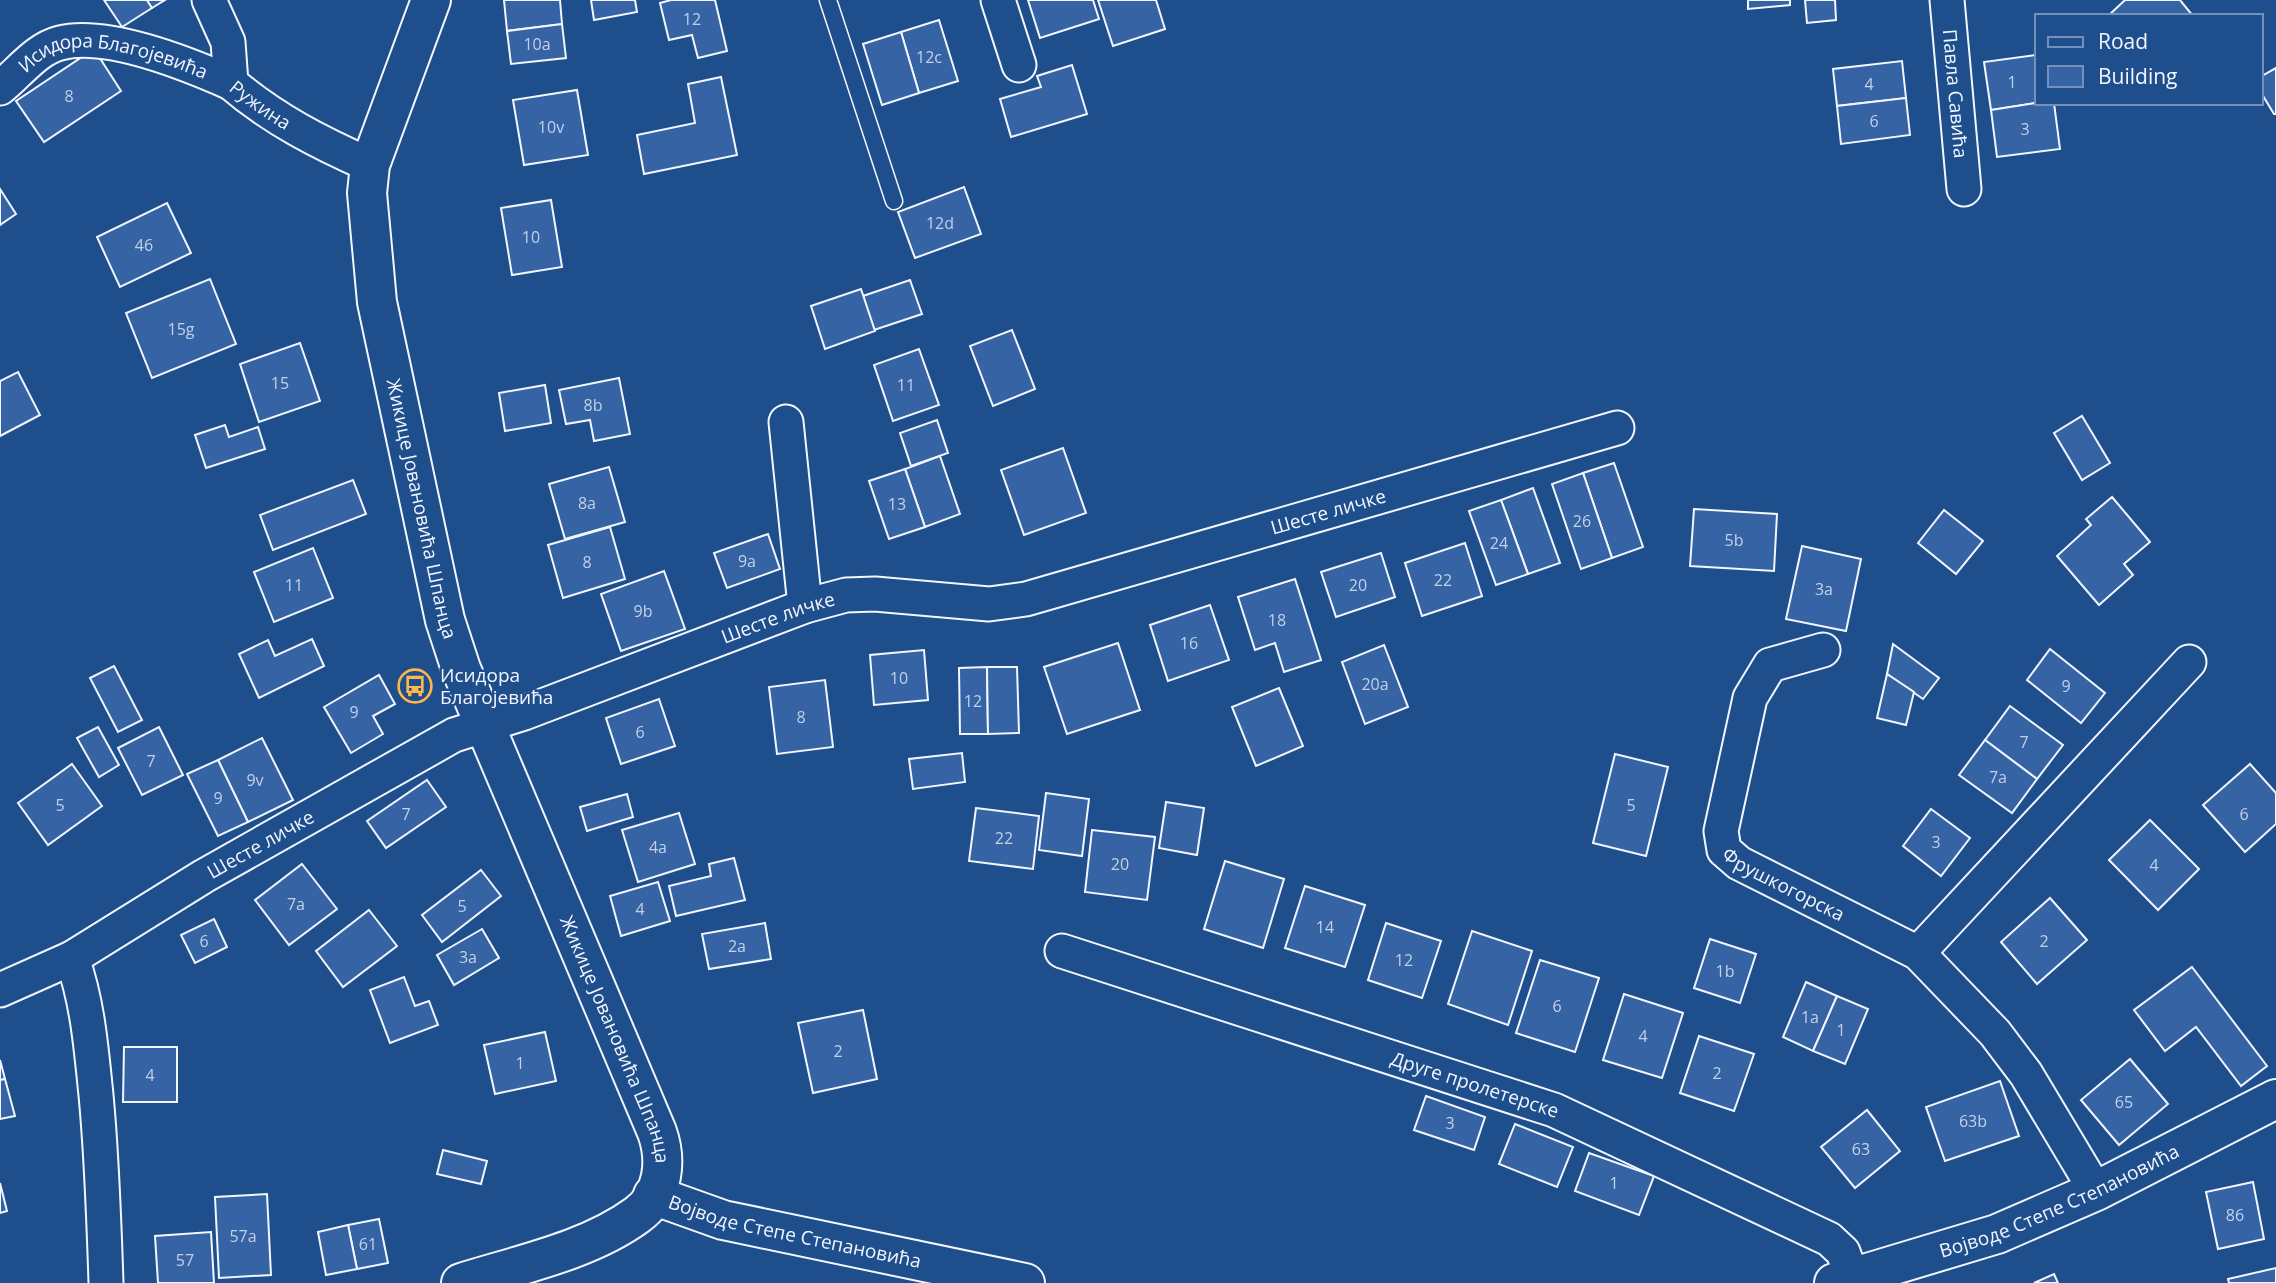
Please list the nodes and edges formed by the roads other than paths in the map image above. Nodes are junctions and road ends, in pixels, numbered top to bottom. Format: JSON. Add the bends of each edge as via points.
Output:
{"nodes":[{"id":1,"x":209,"y":0,"type":"edge"},
{"id":2,"x":431,"y":0,"type":"edge"},
{"id":3,"x":828,"y":0,"type":"edge"},
{"id":4,"x":998,"y":0,"type":"edge"},
{"id":5,"x":1947,"y":0,"type":"edge"},
{"id":6,"x":1019,"y":65,"type":"dead end"},
{"id":7,"x":231,"y":83,"type":"junction"},
{"id":8,"x":0,"y":88,"type":"edge"},
{"id":9,"x":370,"y":165,"type":"junction"},
{"id":10,"x":1964,"y":190,"type":"dead end"},
{"id":11,"x":894,"y":201,"type":"dead end"},
{"id":12,"x":786,"y":422,"type":"dead end"},
{"id":13,"x":1617,"y":428,"type":"dead end"},
{"id":14,"x":805,"y":606,"type":"junction"},
{"id":15,"x":1823,"y":650,"type":"dead end"},
{"id":16,"x":2189,"y":662,"type":"dead end"},
{"id":17,"x":482,"y":724,"type":"junction"},
{"id":18,"x":1062,"y":951,"type":"dead end"},
{"id":19,"x":1918,"y":953,"type":"junction"},
{"id":20,"x":72,"y":958,"type":"junction"},
{"id":21,"x":0,"y":989,"type":"edge"},
{"id":22,"x":2276,"y":1099,"type":"edge"},
{"id":23,"x":2096,"y":1191,"type":"junction"},
{"id":24,"x":653,"y":1195,"type":"junction"},
{"id":25,"x":1843,"y":1280,"type":"edge"},
{"id":26,"x":106,"y":1283,"type":"edge"},
{"id":27,"x":460,"y":1283,"type":"edge"},
{"id":28,"x":1025,"y":1283,"type":"edge"}],
"edges":[{"from":1,"to":7,"type":"street","name":"Ружина","via":[[228,42]]},
{"from":2,"to":9,"type":"street","name":"Жикице Јовановића Шпанца"},
{"from":3,"to":11,"type":"lane"},
{"from":4,"to":6,"type":"street"},
{"from":5,"to":10,"type":"street","name":"Павла Савића"},
{"from":7,"to":8,"type":"street","name":"Исидора Благојевића","via":[[154,53],[77,41],[58,43],[35,56]]},
{"from":7,"to":9,"type":"street","name":"Ружина","via":[[268,113]]},
{"from":9,"to":17,"type":"street","name":"Жикице Јовановића Шпанца","via":[[367,193],[377,302],[445,620]]},
{"from":12,"to":14,"type":"street"},
{"from":13,"to":14,"type":"street","name":"Шесте личке","via":[[1026,599],[989,604],[874,594],[846,595]]},
{"from":14,"to":17,"type":"street","name":"Шесте личке","via":[[524,713]]},
{"from":15,"to":19,"type":"street","name":"Фрушкогорска","via":[[1770,665],[1750,698],[1721,831],[1724,849],[1739,863]]},
{"from":16,"to":19,"type":"street"},
{"from":17,"to":20,"type":"street","name":"Шесте личке","via":[[435,744],[204,876]]},
{"from":17,"to":24,"type":"street","name":"Жикице Јовановића Шпанца","via":[[657,1132],[664,1161]]},
{"from":18,"to":25,"type":"street","name":"Друге пролетерске","via":[[1554,1110],[1829,1239],[1843,1252]]},
{"from":19,"to":23,"type":"street","name":"Фрушкогорска","via":[[1995,1033],[2026,1074]]},
{"from":20,"to":21,"type":"street","name":"Шесте личке"},
{"from":20,"to":26,"type":"street","via":[[91,1034],[102,1158]]},
{"from":22,"to":23,"type":"street","name":"Војводе Степе Степановића"},
{"from":23,"to":25,"type":"street","name":"Војводе Степе Степановића","via":[[1997,1234]]},
{"from":24,"to":27,"type":"street","name":"Војводе Степе Степановића","via":[[638,1215],[585,1242]]},
{"from":24,"to":28,"type":"street","name":"Војводе Степе Степановића","via":[[723,1220]]}]}
